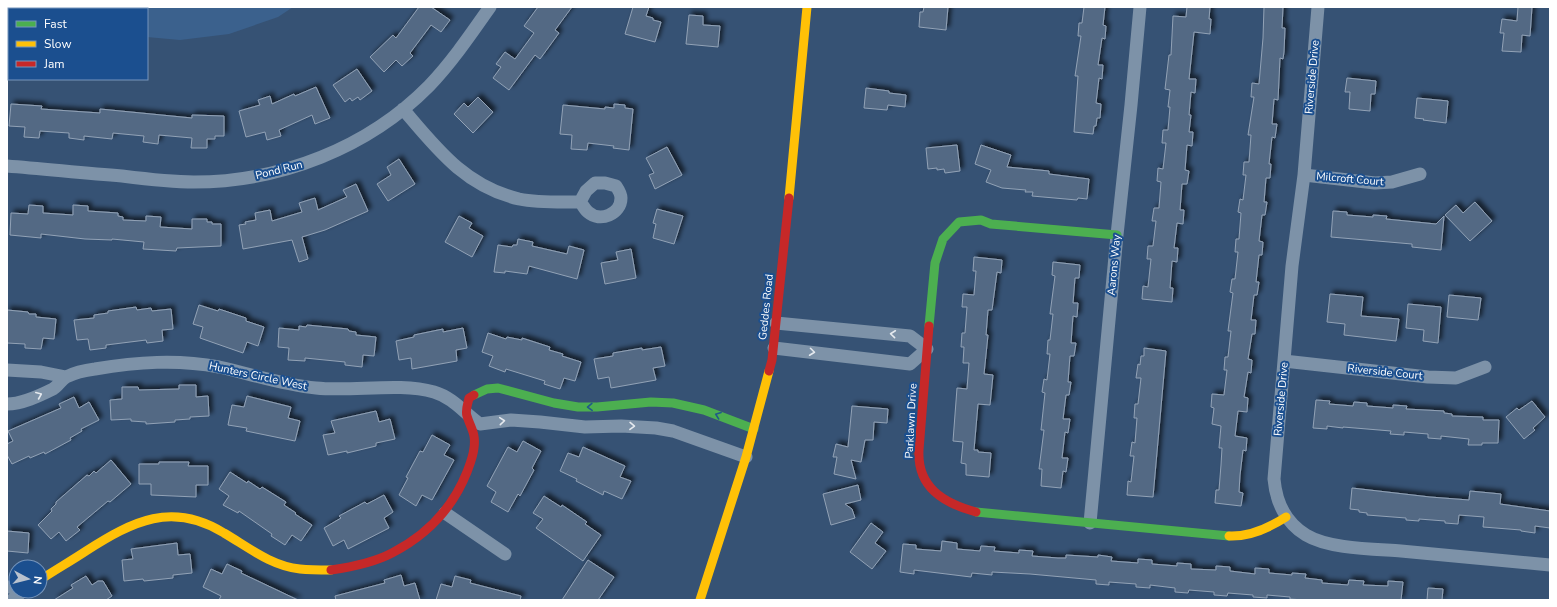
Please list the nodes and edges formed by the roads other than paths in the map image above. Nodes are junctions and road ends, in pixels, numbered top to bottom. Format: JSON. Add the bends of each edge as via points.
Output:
{"nodes":[{"id":1,"x":490,"y":7,"type":"edge"},
{"id":2,"x":807,"y":7,"type":"edge"},
{"id":3,"x":1140,"y":7,"type":"edge"},
{"id":4,"x":1318,"y":7,"type":"edge"},
{"id":5,"x":403,"y":109,"type":"junction"},
{"id":6,"x":7,"y":166,"type":"edge"},
{"id":7,"x":1420,"y":174,"type":"dead end"},
{"id":8,"x":1304,"y":175,"type":"junction"},
{"id":9,"x":580,"y":202,"type":"dead end"},
{"id":10,"x":1116,"y":235,"type":"junction"},
{"id":11,"x":776,"y":323,"type":"junction"},
{"id":12,"x":774,"y":348,"type":"junction"},
{"id":13,"x":927,"y":350,"type":"junction"},
{"id":14,"x":1284,"y":361,"type":"junction"},
{"id":15,"x":1485,"y":367,"type":"dead end"},
{"id":16,"x":7,"y":370,"type":"edge"},
{"id":17,"x":66,"y":377,"type":"junction"},
{"id":18,"x":7,"y":404,"type":"edge"},
{"id":19,"x":467,"y":414,"type":"junction"},
{"id":20,"x":754,"y":429,"type":"junction"},
{"id":21,"x":746,"y":457,"type":"junction"},
{"id":22,"x":445,"y":513,"type":"junction"},
{"id":23,"x":1286,"y":518,"type":"junction"},
{"id":24,"x":1090,"y":523,"type":"junction"},
{"id":25,"x":505,"y":554,"type":"dead end"},
{"id":26,"x":1550,"y":565,"type":"edge"},
{"id":27,"x":48,"y":575,"type":"edge"},
{"id":28,"x":700,"y":600,"type":"edge"}],
"edges":[{"from":1,"to":5,"type":"street","name":"Pond Run","via":[[449,64]]},
{"from":2,"to":11,"type":"street","name":"Geddes Road"},
{"from":3,"to":10,"type":"street","name":"Aarons Way"},
{"from":4,"to":8,"type":"street","name":"Riverside Drive"},
{"from":5,"to":6,"type":"street","name":"Pond Run","via":[[357,140],[331,153],[277,172],[247,178],[194,182]]},
{"from":5,"to":9,"type":"street","via":[[443,155],[476,181],[519,198]]},
{"from":7,"to":8,"type":"street","name":"Milcroft Court","via":[[1392,182],[1375,183]]},
{"from":8,"to":14,"type":"street","name":"Riverside Drive","via":[[1292,266]]},
{"from":10,"to":13,"type":"street","name":"Parklawn Drive","via":[[991,224],[981,220],[959,222],[943,239],[935,263]]},
{"from":10,"to":24,"type":"street","name":"Aarons Way"},
{"from":11,"to":12,"type":"street","name":"Geddes Road"},
{"from":13,"to":11,"type":"street","one_way":true,"via":[[910,336]]},
{"from":12,"to":13,"type":"street","one_way":true,"via":[[910,364]]},
{"from":12,"to":20,"type":"street","name":"Geddes Road"},
{"from":13,"to":24,"type":"street","name":"Parklawn Drive","via":[[920,432],[920,460],[926,484],[945,501],[967,511]]},
{"from":14,"to":15,"type":"street","name":"Riverside Court","via":[[1456,378]]},
{"from":14,"to":23,"type":"street","name":"Riverside Drive","via":[[1274,480],[1277,499]]},
{"from":16,"to":17,"type":"street","name":"Hunters Circle West","via":[[41,372]]},
{"from":18,"to":17,"type":"street","name":"Hunters Circle West","one_way":true,"via":[[27,400],[54,389]]},
{"from":17,"to":19,"type":"street","name":"Hunters Circle West","via":[[93,369],[134,363],[196,364],[316,388],[418,389],[449,398]]},
{"from":20,"to":19,"type":"street","one_way":true,"via":[[717,414],[674,403],[638,401],[585,408],[565,406],[494,388],[468,398]]},
{"from":19,"to":21,"type":"street","name":"Hunters Circle West","one_way":true,"via":[[480,424],[511,420],[584,427],[656,428],[673,431]]},
{"from":19,"to":22,"type":"street","via":[[474,434],[473,458],[462,486]]},
{"from":20,"to":21,"type":"street","name":"Geddes Road"},
{"from":21,"to":28,"type":"street","name":"Geddes Road"},
{"from":22,"to":25,"type":"street"},
{"from":22,"to":27,"type":"street","via":[[422,534],[397,550],[359,566],[326,571],[297,569],[270,560],[248,549],[222,530],[200,520],[175,516],[154,518],[126,526]]},
{"from":23,"to":24,"type":"street","name":"Parklawn Drive","via":[[1261,531],[1235,536]]},
{"from":23,"to":26,"type":"street","name":"Riverside Drive","via":[[1298,530],[1326,543]]}]}
